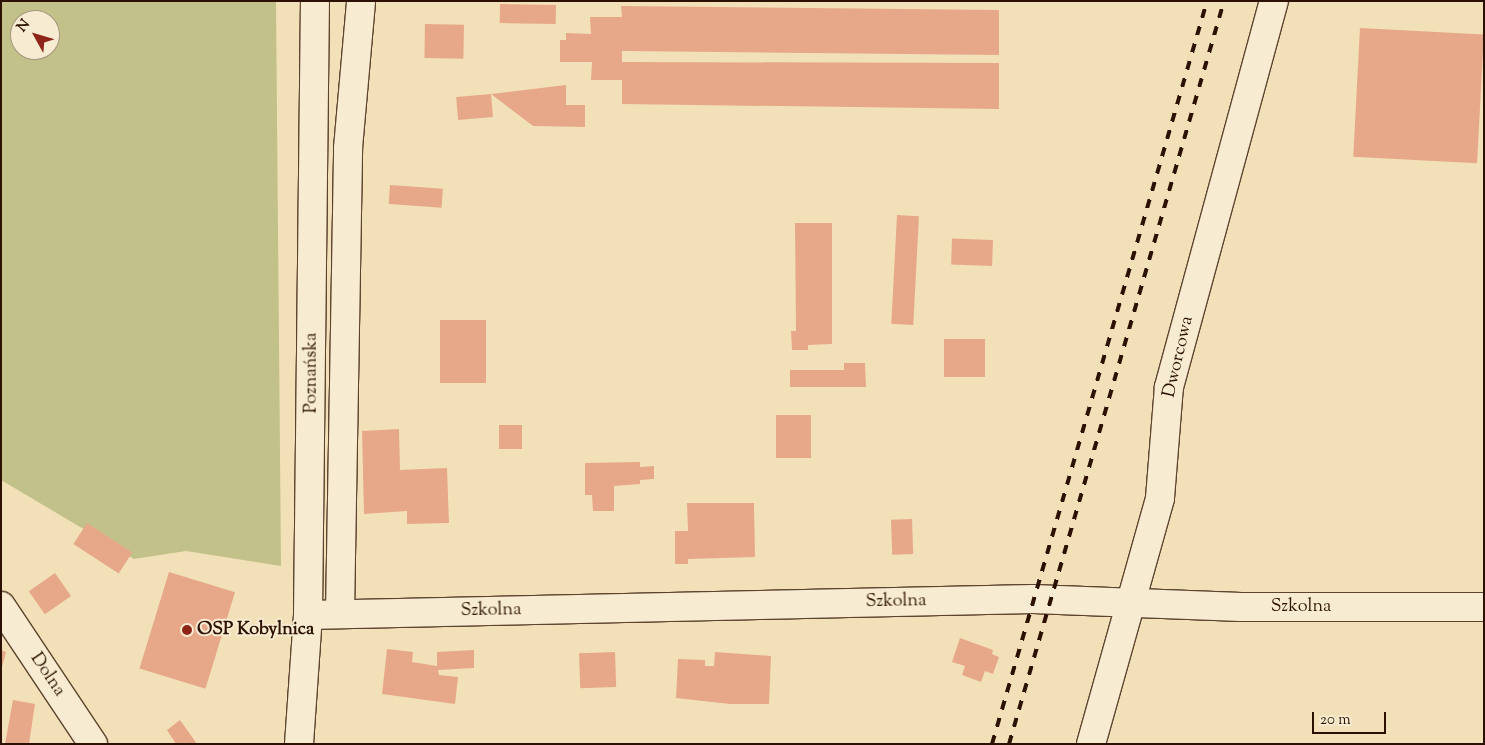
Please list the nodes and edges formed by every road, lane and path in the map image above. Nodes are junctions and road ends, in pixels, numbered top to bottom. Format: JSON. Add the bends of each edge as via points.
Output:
{"nodes":[{"id":1,"x":315,"y":1,"type":"edge"},
{"id":2,"x":361,"y":1,"type":"edge"},
{"id":3,"x":1274,"y":1,"type":"edge"},
{"id":4,"x":312,"y":411,"type":"junction"},
{"id":5,"x":343,"y":411,"type":"junction"},
{"id":6,"x":1129,"y":603,"type":"junction"},
{"id":7,"x":1,"y":606,"type":"edge"},
{"id":8,"x":1484,"y":607,"type":"edge"},
{"id":9,"x":340,"y":614,"type":"junction"},
{"id":10,"x":308,"y":615,"type":"junction"},
{"id":11,"x":93,"y":744,"type":"edge"},
{"id":12,"x":299,"y":744,"type":"edge"},
{"id":13,"x":1091,"y":744,"type":"edge"}],
"edges":[{"from":1,"to":4,"type":"street","name":"Poznańska"},
{"from":2,"to":5,"type":"street","via":[[348,148]]},
{"from":3,"to":6,"type":"street","name":"Dworcowa","via":[[1169,387],[1160,498]]},
{"from":4,"to":5,"type":"street"},
{"from":4,"to":10,"type":"street","name":"Poznańska"},
{"from":5,"to":9,"type":"street"},
{"from":6,"to":8,"type":"street","name":"Szkolna"},
{"from":6,"to":9,"type":"street","name":"Szkolna","via":[[1033,599]]},
{"from":6,"to":13,"type":"street","name":"Dworcowa"},
{"from":7,"to":11,"type":"street","name":"Dolna"},
{"from":9,"to":10,"type":"street","name":"Szkolna"},
{"from":10,"to":12,"type":"street","name":"Poznańska"}]}
